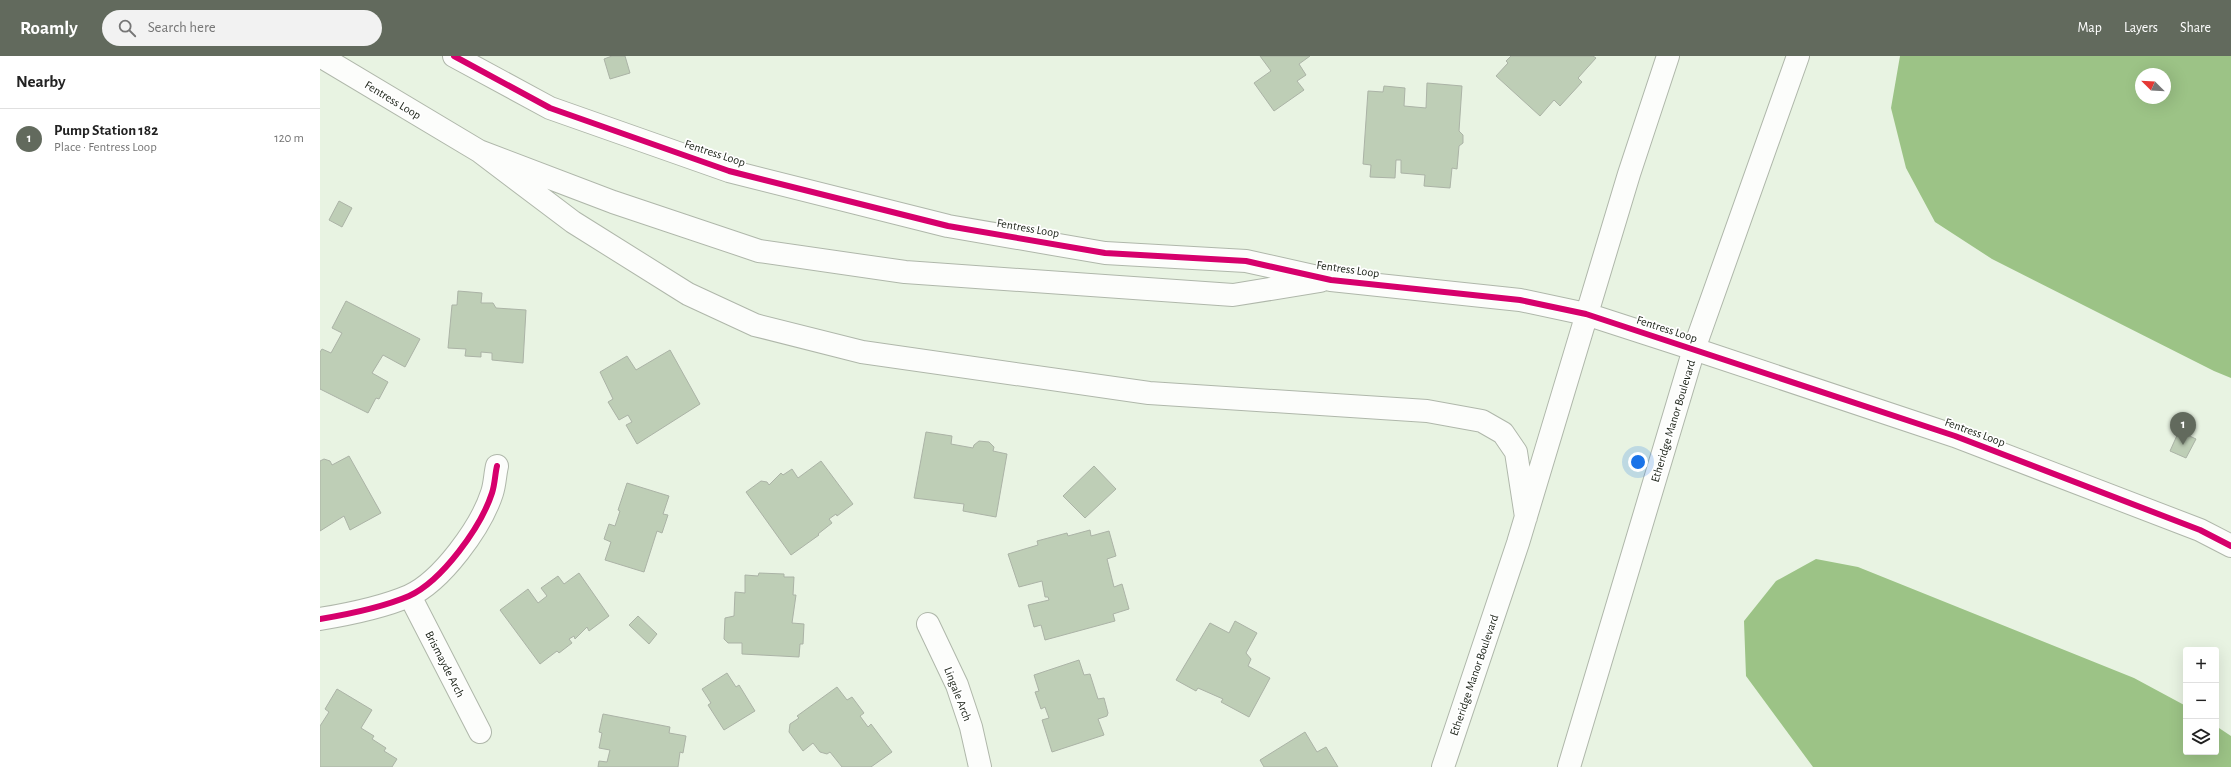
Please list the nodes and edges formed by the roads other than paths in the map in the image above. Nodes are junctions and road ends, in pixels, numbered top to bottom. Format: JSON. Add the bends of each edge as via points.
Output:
{"nodes":[{"id":1,"x":320,"y":56,"type":"edge"},
{"id":2,"x":454,"y":56,"type":"edge"},
{"id":3,"x":1668,"y":56,"type":"edge"},
{"id":4,"x":1798,"y":56,"type":"edge"},
{"id":5,"x":479,"y":152,"type":"junction"},
{"id":6,"x":1331,"y":280,"type":"junction"},
{"id":7,"x":1586,"y":314,"type":"junction"},
{"id":8,"x":1694,"y":349,"type":"junction"},
{"id":9,"x":497,"y":466,"type":"dead end"},
{"id":10,"x":1526,"y":517,"type":"junction"},
{"id":11,"x":2231,"y":546,"type":"edge"},
{"id":12,"x":410,"y":596,"type":"junction"},
{"id":13,"x":320,"y":619,"type":"edge"},
{"id":14,"x":928,"y":624,"type":"dead end"},
{"id":15,"x":480,"y":732,"type":"dead end"},
{"id":16,"x":980,"y":767,"type":"edge"},
{"id":17,"x":1443,"y":767,"type":"edge"},
{"id":18,"x":1569,"y":767,"type":"edge"}],
"edges":[{"from":1,"to":5,"type":"street","name":"Fentress Loop"},
{"from":2,"to":6,"type":"street","name":"Fentress Loop","via":[[550,108],[729,171],[948,226],[1105,253],[1246,261]]},
{"from":3,"to":7,"type":"street","name":"Etheridge Manor Boulevard"},
{"from":4,"to":8,"type":"street","name":"Etheridge Manor Boulevard"},
{"from":5,"to":6,"type":"street","name":"Fentress Loop","via":[[613,202],[759,251],[905,272],[1233,295]]},
{"from":5,"to":10,"type":"street","via":[[573,222],[688,294],[755,325],[862,352],[1149,392],[1427,410],[1482,421],[1503,433],[1516,452]]},
{"from":6,"to":7,"type":"street","name":"Fentress Loop","via":[[1520,300]]},
{"from":7,"to":8,"type":"street","name":"Fentress Loop"},
{"from":7,"to":10,"type":"street","name":"Etheridge Manor Boulevard"},
{"from":8,"to":11,"type":"street","name":"Fentress Loop","via":[[1955,436],[2193,527]]},
{"from":8,"to":18,"type":"street","name":"Etheridge Manor Boulevard"},
{"from":9,"to":12,"type":"street","via":[[493,492],[465,542],[433,579]]},
{"from":10,"to":17,"type":"street","name":"Etheridge Manor Boulevard"},
{"from":12,"to":13,"type":"street","via":[[357,613]]},
{"from":12,"to":15,"type":"street","name":"Brismayde Arch"},
{"from":14,"to":16,"type":"street","name":"Lingale Arch","via":[[957,685],[971,727]]}]}
